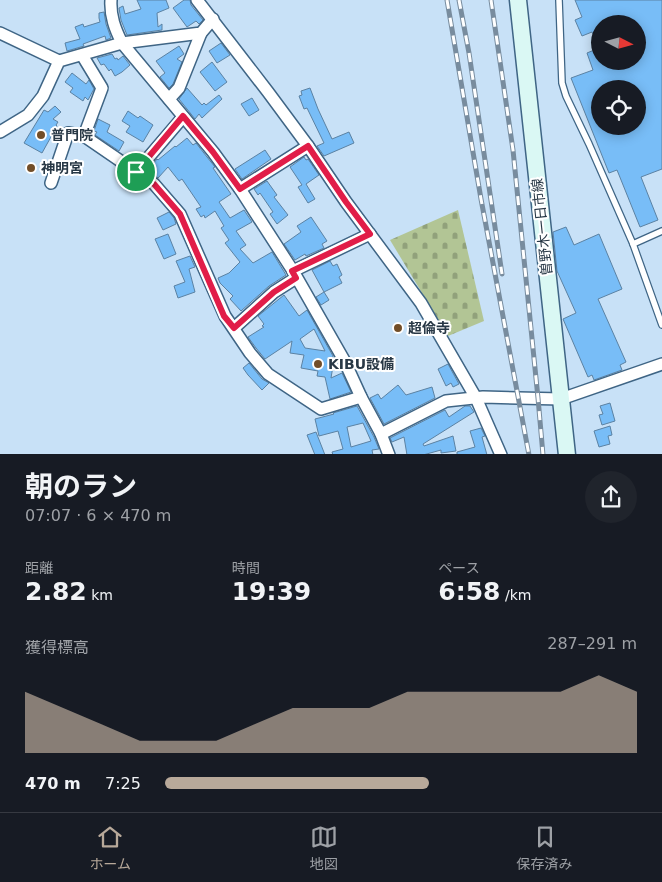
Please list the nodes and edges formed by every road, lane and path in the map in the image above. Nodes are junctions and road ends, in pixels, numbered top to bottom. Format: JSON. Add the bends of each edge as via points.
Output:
{"nodes":[{"id":1,"x":111,"y":0,"type":"edge"},
{"id":2,"x":197,"y":0,"type":"edge"},
{"id":3,"x":518,"y":0,"type":"edge"},
{"id":4,"x":559,"y":0,"type":"edge"},
{"id":5,"x":213,"y":19,"type":"junction"},
{"id":6,"x":0,"y":33,"type":"edge"},
{"id":7,"x":201,"y":33,"type":"junction"},
{"id":8,"x":122,"y":42,"type":"junction"},
{"id":9,"x":82,"y":55,"type":"junction"},
{"id":10,"x":59,"y":61,"type":"junction"},
{"id":11,"x":169,"y":99,"type":"junction"},
{"id":12,"x":183,"y":116,"type":"junction"},
{"id":13,"x":0,"y":132,"type":"edge"},
{"id":14,"x":84,"y":136,"type":"junction"},
{"id":15,"x":308,"y":146,"type":"junction"},
{"id":16,"x":136,"y":172,"type":"junction"},
{"id":17,"x":51,"y":183,"type":"dead end"},
{"id":18,"x":240,"y":189,"type":"junction"},
{"id":19,"x":662,"y":231,"type":"edge"},
{"id":20,"x":370,"y":234,"type":"junction"},
{"id":21,"x":632,"y":244,"type":"junction"},
{"id":22,"x":294,"y":275,"type":"junction"},
{"id":23,"x":662,"y":325,"type":"edge"},
{"id":24,"x":234,"y":328,"type":"junction"},
{"id":25,"x":662,"y":364,"type":"edge"},
{"id":26,"x":361,"y":397,"type":"junction"},
{"id":27,"x":476,"y":398,"type":"junction"},
{"id":28,"x":561,"y":399,"type":"junction"},
{"id":29,"x":381,"y":434,"type":"junction"},
{"id":30,"x":388,"y":454,"type":"edge"},
{"id":31,"x":501,"y":454,"type":"edge"},
{"id":32,"x":567,"y":454,"type":"edge"}],
"edges":[{"from":1,"to":8,"type":"street","via":[[110,11]]},
{"from":2,"to":5,"type":"street"},
{"from":3,"to":28,"type":"main road","name":"曽野木一日市線"},
{"from":4,"to":21,"type":"lane","via":[[562,83]]},
{"from":5,"to":7,"type":"street"},
{"from":5,"to":15,"type":"street"},
{"from":6,"to":10,"type":"street"},
{"from":7,"to":8,"type":"street"},
{"from":7,"to":11,"type":"street","via":[[179,88]]},
{"from":8,"to":9,"type":"street"},
{"from":8,"to":11,"type":"street"},
{"from":9,"to":10,"type":"street"},
{"from":9,"to":14,"type":"street","via":[[102,88]]},
{"from":10,"to":13,"type":"street","via":[[43,96],[28,115]]},
{"from":11,"to":12,"type":"street"},
{"from":12,"to":16,"type":"street"},
{"from":12,"to":18,"type":"street"},
{"from":14,"to":16,"type":"street"},
{"from":14,"to":17,"type":"street","via":[[68,133]]},
{"from":15,"to":18,"type":"street"},
{"from":15,"to":20,"type":"street"},
{"from":16,"to":24,"type":"street","via":[[154,184],[180,214],[224,316]]},
{"from":18,"to":22,"type":"street"},
{"from":19,"to":21,"type":"lane"},
{"from":20,"to":22,"type":"street"},
{"from":20,"to":27,"type":"street","via":[[421,303]]},
{"from":21,"to":23,"type":"lane"},
{"from":22,"to":24,"type":"street"},
{"from":22,"to":26,"type":"street","via":[[345,362]]},
{"from":24,"to":26,"type":"street","via":[[268,374],[321,409]]},
{"from":25,"to":28,"type":"street"},
{"from":26,"to":29,"type":"street"},
{"from":27,"to":28,"type":"street"},
{"from":27,"to":29,"type":"street","via":[[446,401]]},
{"from":27,"to":31,"type":"street"},
{"from":28,"to":32,"type":"main road","name":"曽野木一日市線"},
{"from":29,"to":30,"type":"street"}]}
